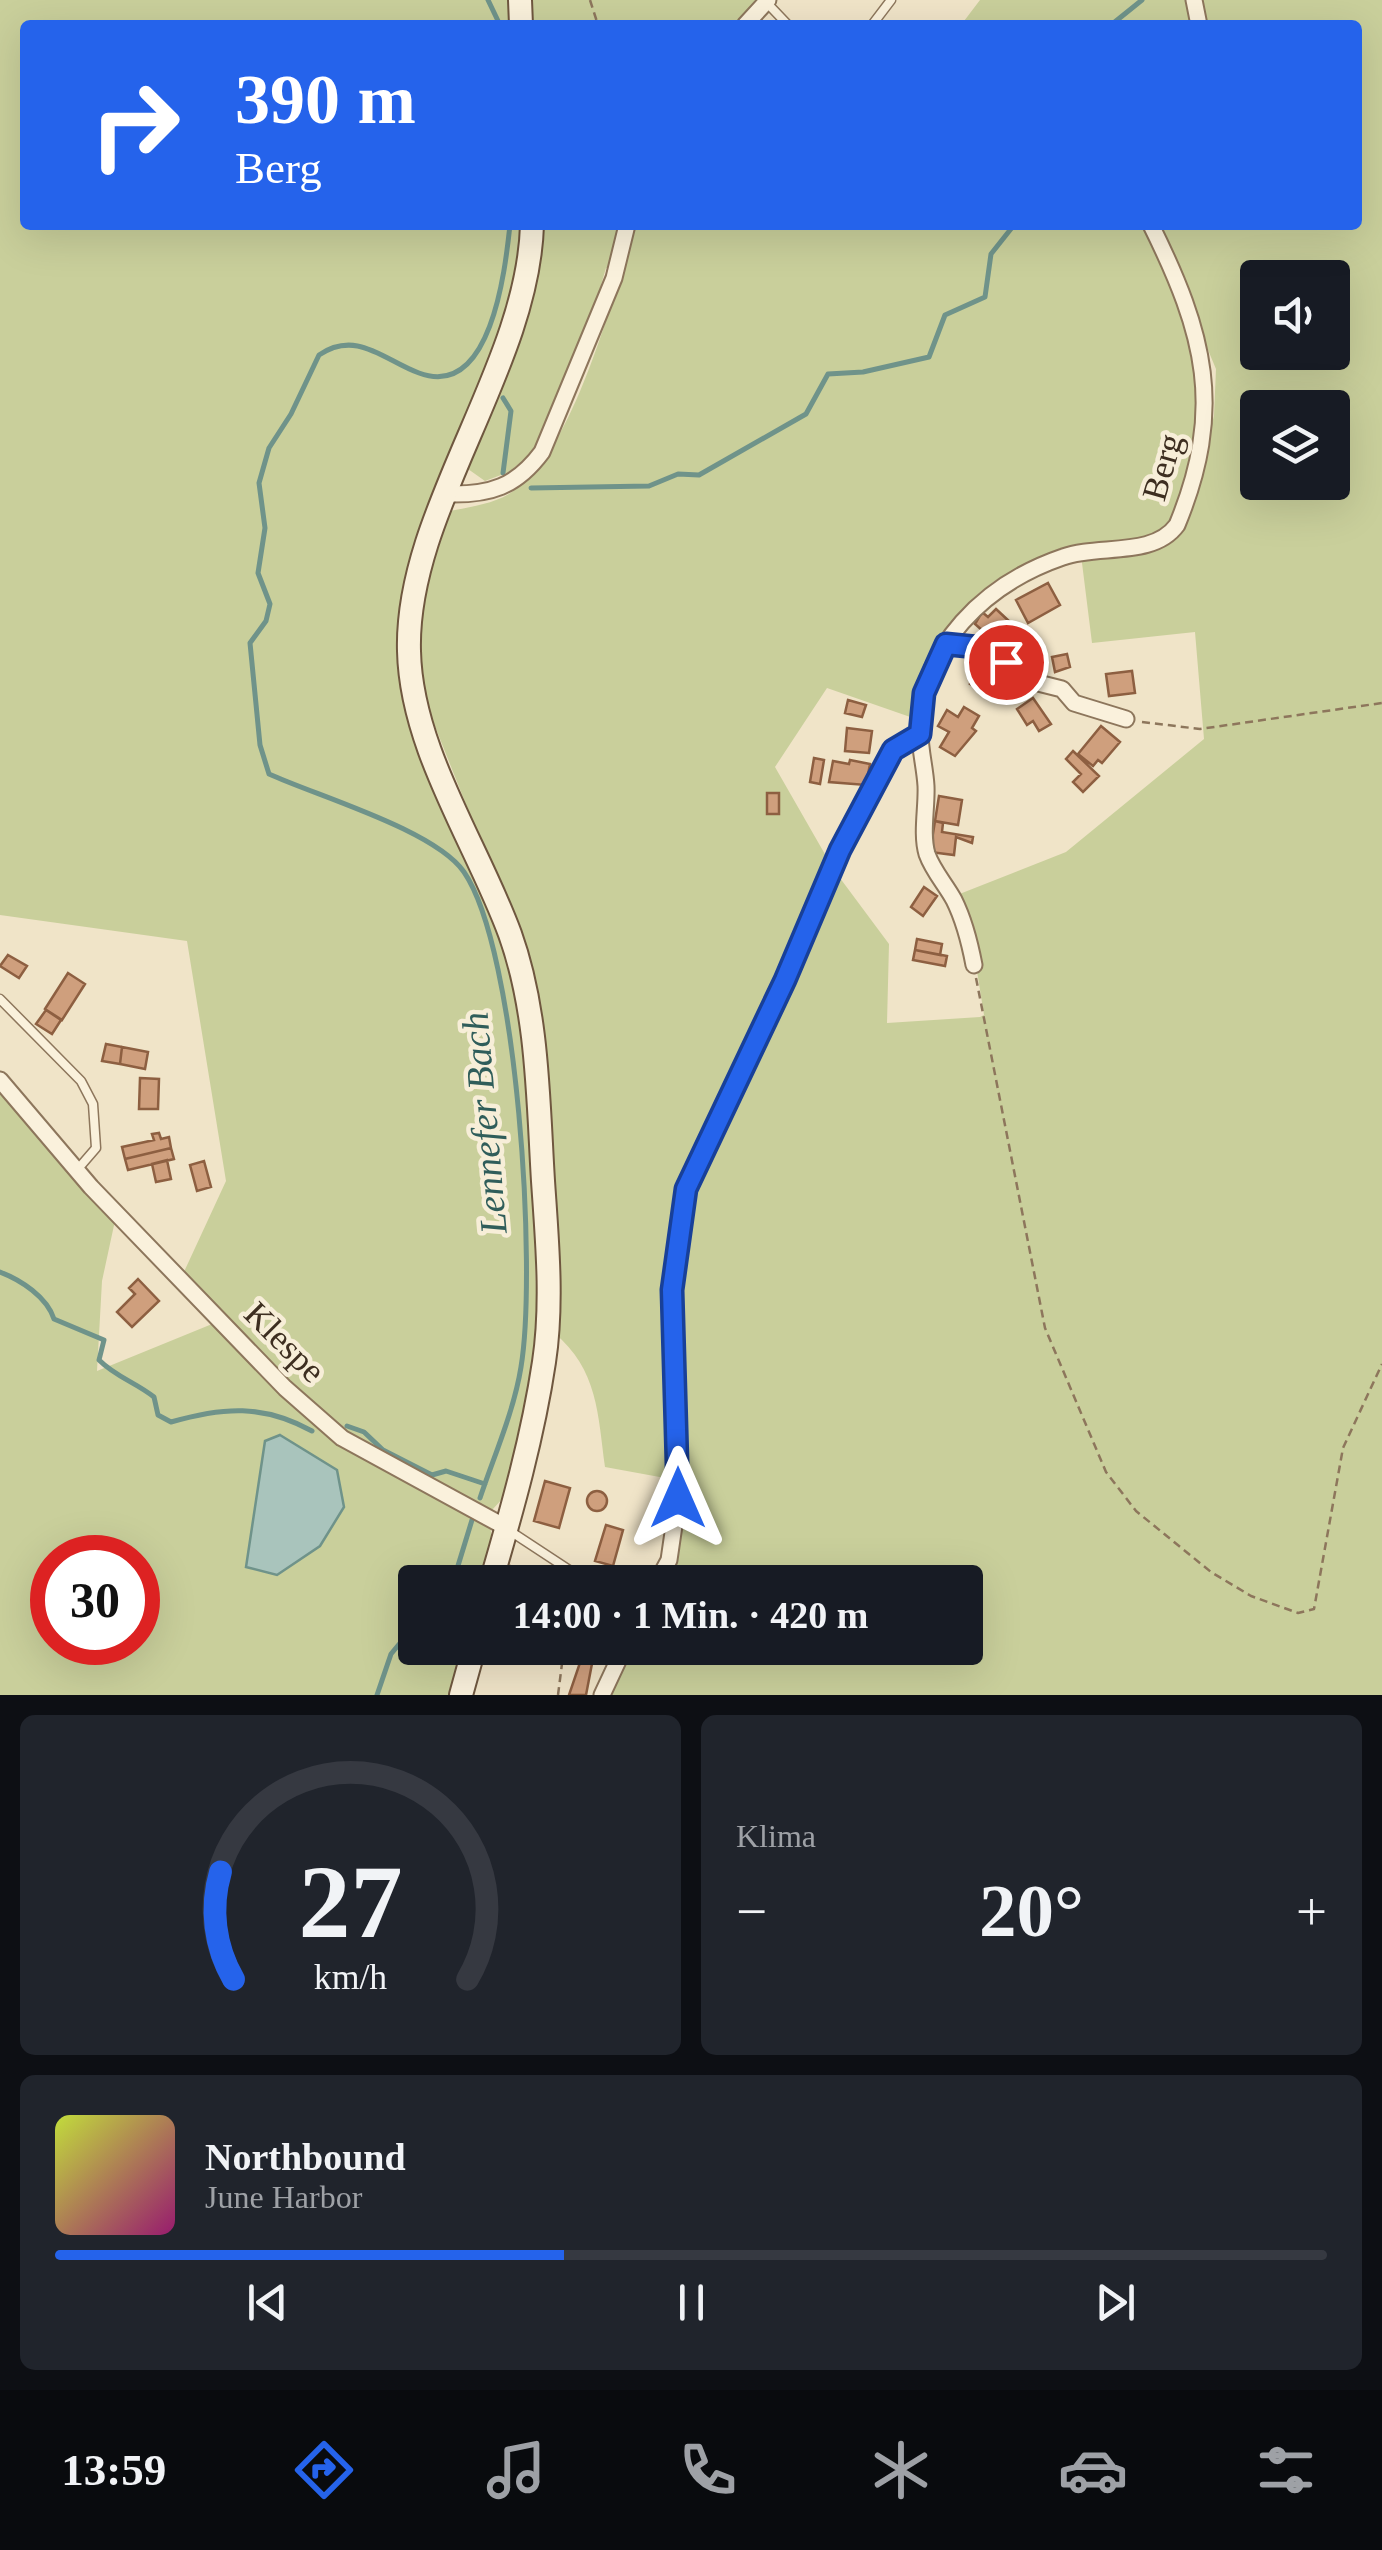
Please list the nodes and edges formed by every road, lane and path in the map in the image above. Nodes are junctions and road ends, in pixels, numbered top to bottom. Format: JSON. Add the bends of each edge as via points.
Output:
{"nodes":[{"id":1,"x":891,"y":0,"type":"edge"},
{"id":2,"x":767,"y":1,"type":"edge"},
{"id":3,"x":750,"y":20,"type":"edge"},
{"id":4,"x":784,"y":20,"type":"edge"},
{"id":5,"x":876,"y":20,"type":"edge"},
{"id":6,"x":531,"y":230,"type":"edge"},
{"id":7,"x":626,"y":230,"type":"edge"},
{"id":8,"x":1153,"y":230,"type":"edge"},
{"id":9,"x":448,"y":494,"type":"junction"},
{"id":10,"x":946,"y":644,"type":"junction"},
{"id":11,"x":1382,"y":703,"type":"edge"},
{"id":12,"x":1126,"y":719,"type":"joint"},
{"id":13,"x":920,"y":734,"type":"junction"},
{"id":14,"x":974,"y":966,"type":"joint"},
{"id":15,"x":0,"y":999,"type":"edge"},
{"id":16,"x":0,"y":1080,"type":"edge"},
{"id":17,"x":77,"y":1170,"type":"junction"},
{"id":18,"x":1382,"y":1364,"type":"edge"},
{"id":19,"x":506,"y":1528,"type":"junction"},
{"id":20,"x":496,"y":1565,"type":"edge"},
{"id":21,"x":564,"y":1565,"type":"edge"},
{"id":22,"x":666,"y":1565,"type":"edge"},
{"id":23,"x":469,"y":1665,"type":"edge"},
{"id":24,"x":562,"y":1665,"type":"edge"},
{"id":25,"x":616,"y":1665,"type":"edge"},
{"id":26,"x":461,"y":1695,"type":"edge"},
{"id":27,"x":558,"y":1695,"type":"edge"},
{"id":28,"x":602,"y":1695,"type":"edge"}],
"edges":[{"from":1,"to":5,"type":"lane"},
{"from":2,"to":3,"type":"street"},
{"from":2,"to":4,"type":"lane"},
{"from":6,"to":9,"type":"main road","via":[[517,305]]},
{"from":7,"to":9,"type":"street","via":[[614,278],[542,452],[530,468],[486,495]]},
{"from":8,"to":10,"type":"street","name":"Berg","via":[[1190,316],[1206,392],[1206,422],[1177,524],[1158,540],[1065,556],[1022,577],[966,612]]},
{"from":9,"to":19,"type":"main road","via":[[409,614],[413,692],[512,938],[536,1068],[544,1200],[545,1360]]},
{"from":10,"to":12,"type":"street","via":[[986,648],[1022,679],[1062,689],[1074,702]]},
{"from":10,"to":13,"type":"street","name":"Berg","via":[[924,693]]},
{"from":11,"to":12,"type":"path","via":[[1200,729]]},
{"from":13,"to":14,"type":"street","name":"Berg","via":[[925,847],[956,902]]},
{"from":13,"to":22,"type":"street","via":[[893,750],[840,850],[686,1189],[672,1290],[678,1498]]},
{"from":14,"to":18,"type":"path","via":[[1045,1328],[1106,1472],[1136,1511],[1251,1596],[1298,1614],[1314,1609],[1343,1448]]},
{"from":15,"to":17,"type":"lane","via":[[82,1081],[93,1104],[96,1148]]},
{"from":16,"to":17,"type":"street","name":"Klespe"},
{"from":17,"to":19,"type":"street","name":"Klespe","via":[[285,1388],[342,1438]]},
{"from":19,"to":20,"type":"main road"},
{"from":19,"to":21,"type":"lane","name":"Klespe"},
{"from":23,"to":26,"type":"main road"},
{"from":24,"to":27,"type":"path"},
{"from":25,"to":28,"type":"street"}]}
